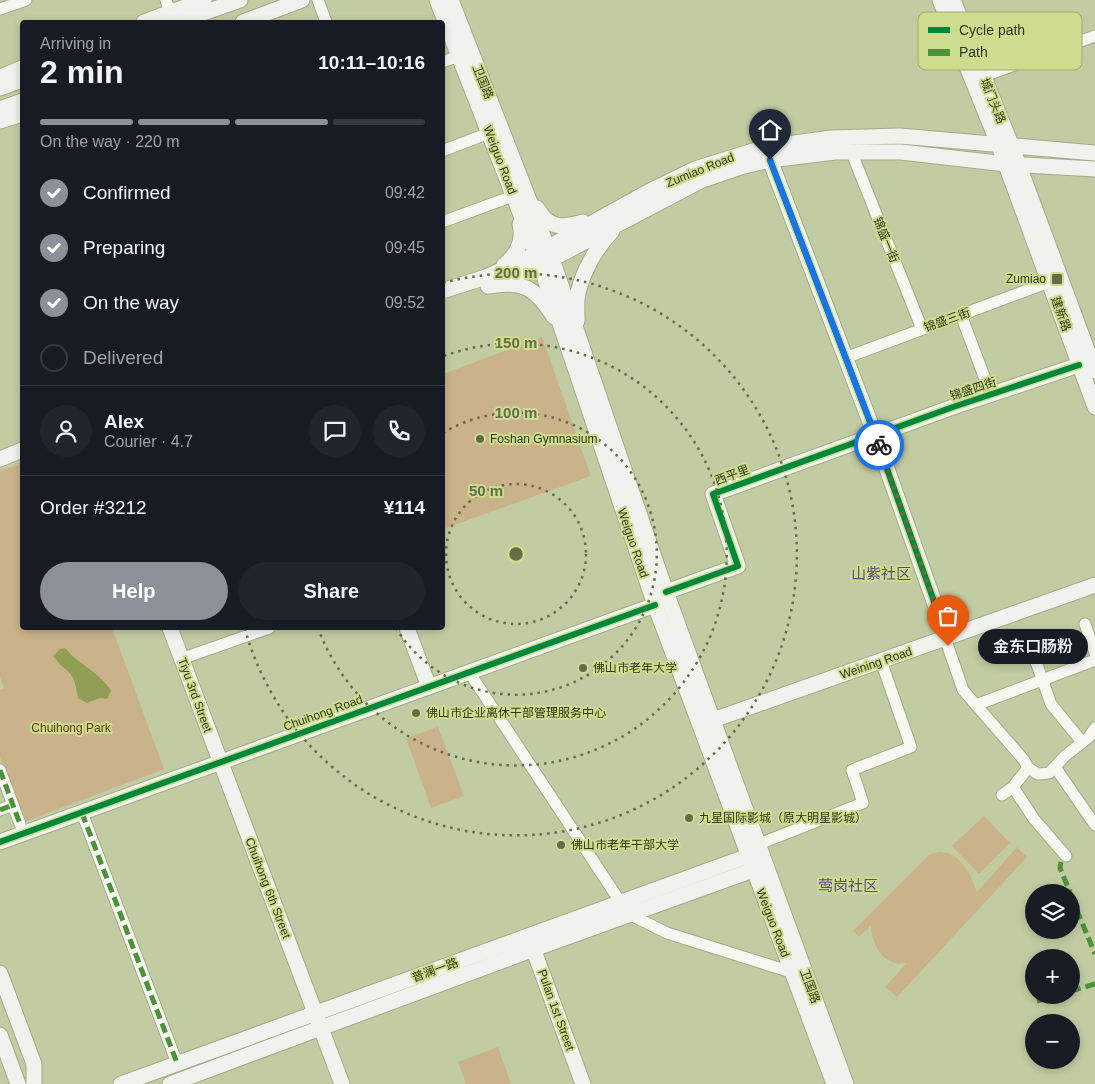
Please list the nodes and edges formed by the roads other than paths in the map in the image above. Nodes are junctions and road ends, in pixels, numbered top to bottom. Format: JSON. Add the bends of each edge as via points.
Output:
{"nodes":[{"id":1,"x":26,"y":0,"type":"edge"},
{"id":2,"x":204,"y":0,"type":"edge"},
{"id":3,"x":240,"y":0,"type":"edge"},
{"id":4,"x":318,"y":0,"type":"edge"},
{"id":5,"x":437,"y":0,"type":"edge"},
{"id":6,"x":451,"y":0,"type":"edge"},
{"id":7,"x":940,"y":0,"type":"edge"},
{"id":8,"x":953,"y":0,"type":"edge"},
{"id":9,"x":295,"y":3,"type":"edge"},
{"id":10,"x":0,"y":10,"type":"edge"},
{"id":11,"x":172,"y":12,"type":"edge"},
{"id":12,"x":945,"y":12,"type":"edge"},
{"id":13,"x":958,"y":12,"type":"edge"},
{"id":14,"x":150,"y":20,"type":"edge"},
{"id":15,"x":248,"y":20,"type":"edge"},
{"id":16,"x":268,"y":20,"type":"edge"},
{"id":17,"x":325,"y":20,"type":"edge"},
{"id":18,"x":445,"y":20,"type":"edge"},
{"id":19,"x":445,"y":20,"type":"edge"},
{"id":20,"x":1095,"y":36,"type":"edge"},
{"id":21,"x":1082,"y":41,"type":"edge"},
{"id":22,"x":459,"y":56,"type":"junction"},
{"id":23,"x":445,"y":61,"type":"edge"},
{"id":24,"x":20,"y":69,"type":"edge"},
{"id":25,"x":971,"y":70,"type":"edge"},
{"id":26,"x":982,"y":70,"type":"edge"},
{"id":27,"x":1001,"y":70,"type":"edge"},
{"id":28,"x":0,"y":76,"type":"edge"},
{"id":29,"x":984,"y":76,"type":"junction"},
{"id":30,"x":20,"y":81,"type":"edge"},
{"id":31,"x":0,"y":88,"type":"edge"},
{"id":32,"x":20,"y":102,"type":"edge"},
{"id":33,"x":0,"y":109,"type":"edge"},
{"id":34,"x":20,"y":115,"type":"edge"},
{"id":35,"x":0,"y":122,"type":"edge"},
{"id":36,"x":489,"y":133,"type":"junction"},
{"id":37,"x":1005,"y":146,"type":"junction"},
{"id":38,"x":445,"y":149,"type":"edge"},
{"id":39,"x":851,"y":151,"type":"junction"},
{"id":40,"x":1095,"y":153,"type":"edge"},
{"id":41,"x":770,"y":160,"type":"junction"},
{"id":42,"x":1012,"y":165,"type":"junction"},
{"id":43,"x":1095,"y":169,"type":"edge"},
{"id":44,"x":518,"y":195,"type":"junction"},
{"id":45,"x":602,"y":217,"type":"junction"},
{"id":46,"x":445,"y":221,"type":"edge"},
{"id":47,"x":619,"y":224,"type":"junction"},
{"id":48,"x":544,"y":256,"type":"junction"},
{"id":49,"x":1049,"y":282,"type":"junction"},
{"id":50,"x":485,"y":284,"type":"junction"},
{"id":51,"x":445,"y":291,"type":"edge"},
{"id":52,"x":445,"y":300,"type":"edge"},
{"id":53,"x":961,"y":315,"type":"junction"},
{"id":54,"x":922,"y":329,"type":"junction"},
{"id":55,"x":570,"y":332,"type":"junction"},
{"id":56,"x":845,"y":358,"type":"junction"},
{"id":57,"x":1079,"y":366,"type":"junction"},
{"id":58,"x":1095,"y":371,"type":"edge"},
{"id":59,"x":990,"y":395,"type":"junction"},
{"id":60,"x":1095,"y":407,"type":"edge"},
{"id":61,"x":875,"y":435,"type":"junction"},
{"id":62,"x":20,"y":443,"type":"edge"},
{"id":63,"x":0,"y":451,"type":"edge"},
{"id":64,"x":20,"y":451,"type":"edge"},
{"id":65,"x":0,"y":459,"type":"edge"},
{"id":66,"x":1095,"y":585,"type":"edge"},
{"id":67,"x":666,"y":592,"type":"junction"},
{"id":68,"x":655,"y":605,"type":"junction"},
{"id":69,"x":1085,"y":624,"type":"dead end"},
{"id":70,"x":171,"y":630,"type":"edge"},
{"id":71,"x":263,"y":630,"type":"edge"},
{"id":72,"x":408,"y":630,"type":"edge"},
{"id":73,"x":946,"y":638,"type":"junction"},
{"id":74,"x":1029,"y":642,"type":"dead end"},
{"id":75,"x":1095,"y":653,"type":"edge"},
{"id":76,"x":182,"y":659,"type":"junction"},
{"id":77,"x":1095,"y":660,"type":"edge"},
{"id":78,"x":880,"y":661,"type":"junction"},
{"id":79,"x":469,"y":672,"type":"junction"},
{"id":80,"x":1042,"y":680,"type":"junction"},
{"id":81,"x":429,"y":687,"type":"junction"},
{"id":82,"x":976,"y":705,"type":"junction"},
{"id":83,"x":713,"y":720,"type":"junction"},
{"id":84,"x":1095,"y":728,"type":"edge"},
{"id":85,"x":1082,"y":742,"type":"junction"},
{"id":86,"x":220,"y":762,"type":"junction"},
{"id":87,"x":1055,"y":767,"type":"junction"},
{"id":88,"x":1028,"y":768,"type":"junction"},
{"id":89,"x":0,"y":770,"type":"edge"},
{"id":90,"x":1013,"y":788,"type":"junction"},
{"id":91,"x":1002,"y":795,"type":"dead end"},
{"id":92,"x":13,"y":805,"type":"junction"},
{"id":93,"x":0,"y":810,"type":"edge"},
{"id":94,"x":82,"y":812,"type":"junction"},
{"id":95,"x":20,"y":824,"type":"dead end"},
{"id":96,"x":1095,"y":825,"type":"edge"},
{"id":97,"x":0,"y":842,"type":"edge"},
{"id":98,"x":759,"y":844,"type":"junction"},
{"id":99,"x":1066,"y":856,"type":"dead end"},
{"id":100,"x":755,"y":862,"type":"junction"},
{"id":101,"x":625,"y":908,"type":"junction"},
{"id":102,"x":531,"y":943,"type":"junction"},
{"id":103,"x":792,"y":972,"type":"junction"},
{"id":104,"x":0,"y":973,"type":"edge"},
{"id":105,"x":0,"y":994,"type":"edge"},
{"id":106,"x":318,"y":1021,"type":"junction"},
{"id":107,"x":0,"y":1035,"type":"edge"},
{"id":108,"x":177,"y":1064,"type":"junction"},
{"id":109,"x":179,"y":1082,"type":"edge"},
{"id":110,"x":18,"y":1084,"type":"edge"},
{"id":111,"x":34,"y":1084,"type":"edge"},
{"id":112,"x":121,"y":1084,"type":"edge"},
{"id":113,"x":342,"y":1084,"type":"edge"},
{"id":114,"x":583,"y":1084,"type":"edge"},
{"id":115,"x":834,"y":1084,"type":"edge"},
{"id":116,"x":846,"y":1084,"type":"edge"}],
"edges":[{"from":1,"to":10,"type":"street"},
{"from":2,"to":11,"type":"main road"},
{"from":3,"to":11,"type":"main road"},
{"from":4,"to":17,"type":"street"},
{"from":5,"to":18,"type":"main road","name":"Weiguo Road"},
{"from":6,"to":44,"type":"main road","name":"卫国路"},
{"from":7,"to":12,"type":"main road","name":"城门头路"},
{"from":8,"to":13,"type":"main road","name":"城门头路"},
{"from":9,"to":15,"type":"main road"},
{"from":9,"to":16,"type":"main road"},
{"from":11,"to":14,"type":"main road"},
{"from":19,"to":22,"type":"main road","name":"Weiguo Road"},
{"from":20,"to":21,"type":"street"},
{"from":22,"to":23,"type":"street"},
{"from":22,"to":36,"type":"main road","name":"Weiguo Road"},
{"from":24,"to":28,"type":"main road"},
{"from":25,"to":37,"type":"main road","name":"城门头路"},
{"from":26,"to":29,"type":"main road","name":"城门头路"},
{"from":27,"to":29,"type":"street"},
{"from":29,"to":37,"type":"main road","name":"城门头路"},
{"from":30,"to":31,"type":"main road"},
{"from":32,"to":33,"type":"main road"},
{"from":34,"to":35,"type":"main road"},
{"from":36,"to":38,"type":"street"},
{"from":36,"to":44,"type":"main road","name":"Weiguo Road"},
{"from":37,"to":40,"type":"main road","name":"Zumiao Road"},
{"from":37,"to":42,"type":"main road","name":"建新路"},
{"from":37,"to":45,"type":"main road","name":"Zumiao Road","via":[[900,136],[831,138],[781,144],[695,169]]},
{"from":39,"to":41,"type":"main road","name":"Zumiao Road"},
{"from":39,"to":42,"type":"main road","name":"Zumiao Road","via":[[901,152]]},
{"from":39,"to":54,"type":"street","name":"锦盛一街"},
{"from":41,"to":47,"type":"main road","name":"Zumiao Road","via":[[700,181]]},
{"from":41,"to":56,"type":"main road"},
{"from":42,"to":43,"type":"main road","name":"Zumiao Road"},
{"from":42,"to":49,"type":"main road","name":"建新路"},
{"from":42,"to":58,"type":"main road","name":"建新路"},
{"from":44,"to":45,"type":"main road","via":[[554,225],[571,225]]},
{"from":44,"to":46,"type":"street"},
{"from":44,"to":48,"type":"main road","name":"Weiguo Road"},
{"from":44,"to":50,"type":"main road","via":[[521,242],[517,252]]},
{"from":45,"to":48,"type":"main road","name":"Zumiao Road"},
{"from":47,"to":48,"type":"main road","name":"Zumiao Road"},
{"from":47,"to":55,"type":"main road","via":[[588,264]]},
{"from":48,"to":50,"type":"main road"},
{"from":48,"to":55,"type":"main road","name":"Weiguo Road"},
{"from":49,"to":53,"type":"street","name":"锦盛三街"},
{"from":49,"to":57,"type":"main road","name":"建新路"},
{"from":50,"to":51,"type":"main road"},
{"from":50,"to":52,"type":"main road"},
{"from":50,"to":55,"type":"main road","via":[[519,284],[534,292]]},
{"from":53,"to":54,"type":"street","name":"锦盛三街"},
{"from":53,"to":59,"type":"street"},
{"from":54,"to":56,"type":"street","name":"锦盛三街"},
{"from":55,"to":67,"type":"main road"},
{"from":55,"to":68,"type":"main road","name":"Weiguo Road"},
{"from":56,"to":61,"type":"main road"},
{"from":57,"to":59,"type":"main road","name":"锦盛四街"},
{"from":57,"to":60,"type":"main road","name":"建新路"},
{"from":59,"to":61,"type":"main road","name":"锦盛四街"},
{"from":61,"to":67,"type":"main road","name":"西平里","via":[[713,494],[738,566]]},
{"from":61,"to":73,"type":"main road"},
{"from":62,"to":63,"type":"main road"},
{"from":64,"to":65,"type":"main road"},
{"from":66,"to":73,"type":"main road","name":"Weining Road"},
{"from":67,"to":83,"type":"main road"},
{"from":68,"to":79,"type":"main road","name":"Chuihong Road"},
{"from":68,"to":100,"type":"main road","name":"Weiguo Road"},
{"from":69,"to":75,"type":"street"},
{"from":70,"to":76,"type":"main road","name":"Tiyu 3rd Street"},
{"from":71,"to":76,"type":"street"},
{"from":72,"to":81,"type":"main road"},
{"from":73,"to":78,"type":"main road","name":"Weining Road"},
{"from":73,"to":82,"type":"street","via":[[964,690]]},
{"from":74,"to":80,"type":"street"},
{"from":76,"to":86,"type":"main road","name":"Tiyu 3rd Street"},
{"from":77,"to":80,"type":"street"},
{"from":78,"to":83,"type":"main road","name":"Weining Road"},
{"from":78,"to":98,"type":"street","via":[[912,747],[852,770],[863,803]]},
{"from":79,"to":81,"type":"main road","name":"Chuihong Road"},
{"from":79,"to":101,"type":"street"},
{"from":80,"to":82,"type":"street"},
{"from":80,"to":85,"type":"street","via":[[1051,704]]},
{"from":81,"to":86,"type":"main road","name":"Chuihong Road"},
{"from":82,"to":88,"type":"street"},
{"from":83,"to":98,"type":"main road"},
{"from":84,"to":85,"type":"street"},
{"from":85,"to":87,"type":"street"},
{"from":86,"to":94,"type":"main road","name":"Chuihong Road"},
{"from":86,"to":106,"type":"main road","name":"Chuihong 6th Street"},
{"from":87,"to":88,"type":"street","via":[[1038,774]]},
{"from":87,"to":96,"type":"street"},
{"from":88,"to":90,"type":"street"},
{"from":89,"to":92,"type":"street"},
{"from":90,"to":91,"type":"street"},
{"from":90,"to":99,"type":"street"},
{"from":92,"to":93,"type":"street"},
{"from":92,"to":95,"type":"street"},
{"from":94,"to":97,"type":"main road","name":"Chuihong Road"},
{"from":94,"to":108,"type":"street"},
{"from":98,"to":100,"type":"main road"},
{"from":100,"to":101,"type":"main road","name":"普澜一路"},
{"from":100,"to":103,"type":"main road","name":"Weiguo Road"},
{"from":100,"to":116,"type":"main road","name":"卫国路"},
{"from":101,"to":102,"type":"main road","name":"普澜一路"},
{"from":101,"to":103,"type":"street","via":[[667,933]]},
{"from":102,"to":106,"type":"main road","name":"普澜一路"},
{"from":102,"to":114,"type":"main road","name":"Pulan 1st Street"},
{"from":103,"to":115,"type":"main road","name":"Weiguo Road"},
{"from":104,"to":111,"type":"main road","via":[[34,1064]]},
{"from":105,"to":111,"type":"main road"},
{"from":106,"to":108,"type":"main road","name":"普澜一路"},
{"from":106,"to":109,"type":"main road","name":"普澜一路"},
{"from":106,"to":113,"type":"main road","name":"Chuihong 6th Street"},
{"from":107,"to":110,"type":"main road"},
{"from":108,"to":109,"type":"main road"},
{"from":108,"to":112,"type":"main road","name":"普澜一路"}]}
